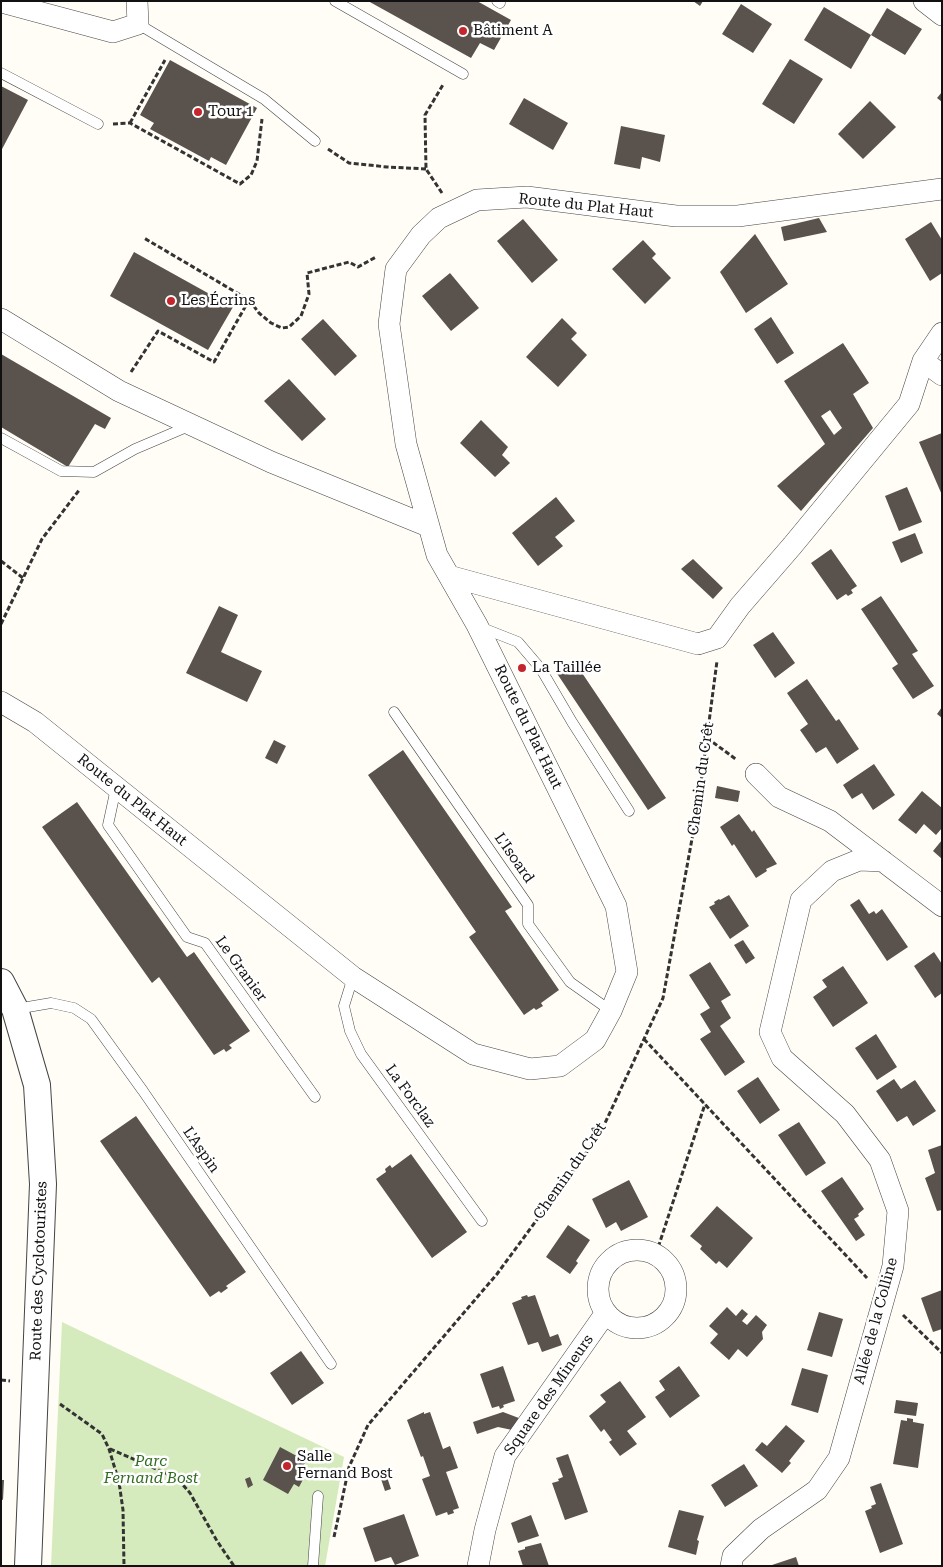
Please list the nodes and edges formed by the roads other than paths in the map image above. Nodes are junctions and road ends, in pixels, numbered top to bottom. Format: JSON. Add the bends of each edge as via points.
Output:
{"nodes":[{"id":1,"x":137,"y":1,"type":"edge"},
{"id":2,"x":335,"y":1,"type":"edge"},
{"id":3,"x":924,"y":1,"type":"edge"},
{"id":4,"x":1,"y":2,"type":"edge"},
{"id":5,"x":942,"y":15,"type":"edge"},
{"id":6,"x":138,"y":24,"type":"junction"},
{"id":7,"x":1,"y":73,"type":"edge"},
{"id":8,"x":464,"y":74,"type":"dead end"},
{"id":9,"x":98,"y":124,"type":"dead end"},
{"id":10,"x":315,"y":141,"type":"road end"},
{"id":11,"x":942,"y":189,"type":"edge"},
{"id":12,"x":1,"y":319,"type":"edge"},
{"id":13,"x":942,"y":333,"type":"edge"},
{"id":14,"x":924,"y":361,"type":"junction"},
{"id":15,"x":942,"y":375,"type":"edge"},
{"id":16,"x":190,"y":425,"type":"junction"},
{"id":17,"x":1,"y":438,"type":"edge"},
{"id":18,"x":428,"y":526,"type":"junction"},
{"id":19,"x":449,"y":576,"type":"junction"},
{"id":20,"x":477,"y":625,"type":"junction"},
{"id":21,"x":1,"y":702,"type":"edge"},
{"id":22,"x":394,"y":712,"type":"dead end"},
{"id":23,"x":756,"y":774,"type":"road end"},
{"id":24,"x":116,"y":788,"type":"junction"},
{"id":25,"x":629,"y":811,"type":"dead end"},
{"id":26,"x":883,"y":862,"type":"junction"},
{"id":27,"x":942,"y":906,"type":"edge"},
{"id":28,"x":353,"y":977,"type":"junction"},
{"id":29,"x":1,"y":982,"type":"edge"},
{"id":30,"x":15,"y":1009,"type":"junction"},
{"id":31,"x":611,"y":1011,"type":"junction"},
{"id":32,"x":315,"y":1097,"type":"dead end"},
{"id":33,"x":482,"y":1221,"type":"dead end"},
{"id":34,"x":606,"y":1314,"type":"junction"},
{"id":35,"x":331,"y":1364,"type":"dead end"},
{"id":36,"x":318,"y":1496,"type":"dead end"},
{"id":37,"x":28,"y":1566,"type":"edge"},
{"id":38,"x":313,"y":1566,"type":"edge"},
{"id":39,"x":478,"y":1566,"type":"edge"},
{"id":40,"x":731,"y":1566,"type":"edge"}],
"edges":[{"from":1,"to":6,"type":"street"},
{"from":2,"to":8,"type":"lane"},
{"from":3,"to":5,"type":"street"},
{"from":4,"to":6,"type":"street","via":[[113,32]]},
{"from":6,"to":10,"type":"lane","via":[[264,99]]},
{"from":7,"to":9,"type":"lane"},
{"from":11,"to":18,"type":"street","name":"Route du Plat Haut","via":[[738,216],[676,216],[527,198],[477,200],[439,218],[421,235],[396,269],[389,324],[406,444]]},
{"from":12,"to":16,"type":"street","via":[[119,391]]},
{"from":13,"to":14,"type":"street"},
{"from":14,"to":15,"type":"street"},
{"from":14,"to":19,"type":"street","via":[[909,404],[740,606],[718,638],[698,644]]},
{"from":16,"to":17,"type":"lane","via":[[135,449],[94,472],[61,471]]},
{"from":16,"to":18,"type":"street"},
{"from":18,"to":19,"type":"street","name":"Route du Plat Haut","via":[[437,554]]},
{"from":19,"to":20,"type":"street","name":"Route du Plat Haut"},
{"from":20,"to":25,"type":"lane","via":[[518,642],[541,669]]},
{"from":20,"to":31,"type":"street","name":"Route du Plat Haut","via":[[616,906],[627,972]]},
{"from":21,"to":24,"type":"street","name":"Route du Plat Haut","via":[[35,722]]},
{"from":22,"to":31,"type":"lane","name":"L'Isoard","via":[[528,905],[528,924],[570,982]]},
{"from":23,"to":26,"type":"street","via":[[779,797],[830,821]]},
{"from":24,"to":28,"type":"street","name":"Route du Plat Haut"},
{"from":24,"to":32,"type":"lane","name":"Le Granier","via":[[108,825],[187,936],[205,943]]},
{"from":26,"to":27,"type":"street"},
{"from":26,"to":40,"type":"street","name":"Allée de la Colline","via":[[859,860],[832,871],[801,900],[770,1032],[782,1058],[845,1114],[880,1160],[898,1211],[893,1266],[839,1458],[817,1490],[761,1529],[733,1556]]},
{"from":28,"to":31,"type":"street","name":"Route du Plat Haut","via":[[473,1054],[530,1068],[560,1066],[595,1040]]},
{"from":28,"to":33,"type":"lane","name":"La Forclaz","via":[[344,1006],[350,1031],[362,1054]]},
{"from":29,"to":30,"type":"street","name":"Route des Cyclotouristes"},
{"from":30,"to":35,"type":"lane","name":"L'Aspin","via":[[51,1003],[74,1008],[91,1019]]},
{"from":30,"to":37,"type":"street","name":"Route des Cyclotouristes","via":[[36,1085],[43,1184]]},
{"from":34,"to":34,"type":"street","via":[[627,1328],[639,1329],[663,1320],[676,1298],[673,1273],[666,1262],[656,1254],[630,1250],[606,1264],[599,1275],[597,1289],[599,1302]]},
{"from":34,"to":39,"type":"street","name":"Square des Mineurs","via":[[505,1456]]},
{"from":36,"to":38,"type":"lane"}]}
